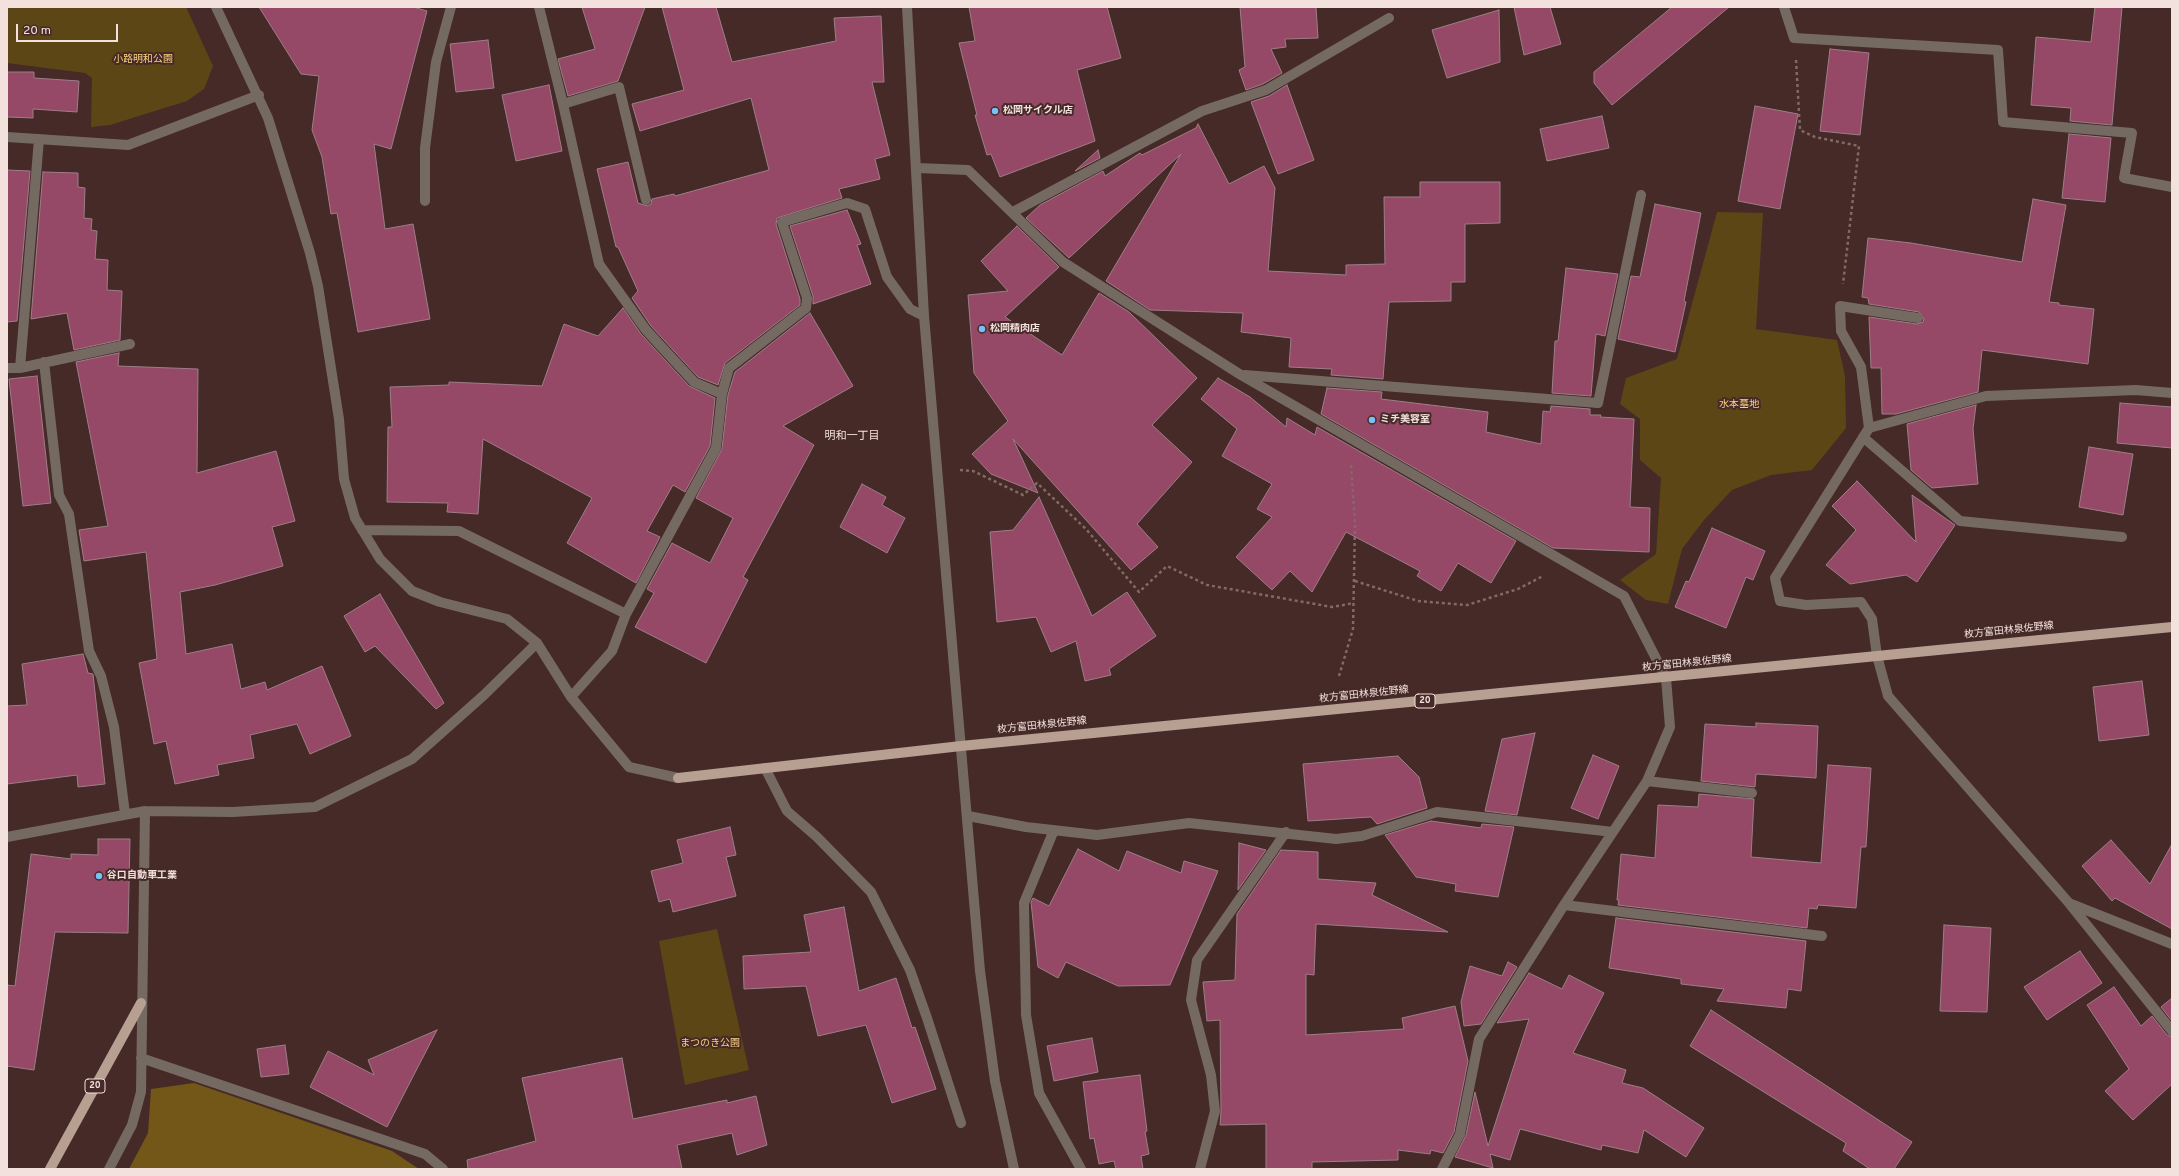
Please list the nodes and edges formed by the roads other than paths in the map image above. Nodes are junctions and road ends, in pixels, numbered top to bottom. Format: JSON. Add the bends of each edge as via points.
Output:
{"nodes":[{"id":1,"x":216,"y":7,"type":"edge"},
{"id":2,"x":451,"y":7,"type":"edge"},
{"id":3,"x":539,"y":7,"type":"edge"},
{"id":4,"x":907,"y":7,"type":"edge"},
{"id":5,"x":1784,"y":7,"type":"edge"},
{"id":6,"x":1389,"y":18,"type":"dead end"},
{"id":7,"x":259,"y":95,"type":"junction"},
{"id":8,"x":563,"y":104,"type":"junction"},
{"id":9,"x":7,"y":137,"type":"edge"},
{"id":10,"x":39,"y":139,"type":"junction"},
{"id":11,"x":917,"y":168,"type":"junction"},
{"id":12,"x":2172,"y":187,"type":"edge"},
{"id":13,"x":1641,"y":195,"type":"dead end"},
{"id":14,"x":646,"y":200,"type":"dead end"},
{"id":15,"x":425,"y":201,"type":"dead end"},
{"id":16,"x":1013,"y":212,"type":"junction"},
{"id":17,"x":924,"y":316,"type":"junction"},
{"id":18,"x":1918,"y":318,"type":"dead end"},
{"id":19,"x":130,"y":344,"type":"dead end"},
{"id":20,"x":44,"y":362,"type":"junction"},
{"id":21,"x":7,"y":368,"type":"edge"},
{"id":22,"x":20,"y":368,"type":"junction"},
{"id":23,"x":1242,"y":375,"type":"junction"},
{"id":24,"x":2172,"y":392,"type":"edge"},
{"id":25,"x":722,"y":394,"type":"junction"},
{"id":26,"x":1866,"y":432,"type":"junction"},
{"id":27,"x":362,"y":530,"type":"junction"},
{"id":28,"x":2122,"y":537,"type":"dead end"},
{"id":29,"x":626,"y":614,"type":"junction"},
{"id":30,"x":2172,"y":627,"type":"edge"},
{"id":31,"x":537,"y":643,"type":"junction"},
{"id":32,"x":1876,"y":656,"type":"junction"},
{"id":33,"x":1666,"y":678,"type":"junction"},
{"id":34,"x":571,"y":697,"type":"junction"},
{"id":35,"x":960,"y":746,"type":"junction"},
{"id":36,"x":765,"y":768,"type":"junction"},
{"id":37,"x":678,"y":778,"type":"joint"},
{"id":38,"x":1647,"y":782,"type":"junction"},
{"id":39,"x":1752,"y":793,"type":"dead end"},
{"id":40,"x":145,"y":811,"type":"junction"},
{"id":41,"x":125,"y":814,"type":"junction"},
{"id":42,"x":968,"y":816,"type":"junction"},
{"id":43,"x":1054,"y":830,"type":"junction"},
{"id":44,"x":1286,"y":832,"type":"junction"},
{"id":45,"x":1613,"y":832,"type":"junction"},
{"id":46,"x":7,"y":837,"type":"edge"},
{"id":47,"x":2069,"y":903,"type":"junction"},
{"id":48,"x":1564,"y":905,"type":"junction"},
{"id":49,"x":1822,"y":936,"type":"dead end"},
{"id":50,"x":2172,"y":944,"type":"edge"},
{"id":51,"x":141,"y":1004,"type":"junction"},
{"id":52,"x":2172,"y":1031,"type":"edge"},
{"id":53,"x":141,"y":1058,"type":"junction"},
{"id":54,"x":961,"y":1124,"type":"dead end"},
{"id":55,"x":50,"y":1169,"type":"edge"},
{"id":56,"x":109,"y":1169,"type":"edge"},
{"id":57,"x":443,"y":1169,"type":"edge"},
{"id":58,"x":1014,"y":1169,"type":"edge"},
{"id":59,"x":1082,"y":1169,"type":"edge"},
{"id":60,"x":1200,"y":1169,"type":"edge"},
{"id":61,"x":1442,"y":1169,"type":"edge"}],
"edges":[{"from":1,"to":7,"type":"street"},
{"from":2,"to":15,"type":"street","via":[[436,62],[425,148]]},
{"from":3,"to":8,"type":"street"},
{"from":4,"to":11,"type":"street"},
{"from":5,"to":12,"type":"street","via":[[1794,38],[1998,50],[2003,122],[2132,133],[2124,178]]},
{"from":6,"to":16,"type":"street","via":[[1266,90],[1202,111]]},
{"from":7,"to":10,"type":"street","via":[[128,145]]},
{"from":7,"to":27,"type":"street","via":[[318,286],[339,419],[344,479],[355,518]]},
{"from":8,"to":14,"type":"street","via":[[619,87]]},
{"from":8,"to":25,"type":"street","via":[[599,264],[646,330],[694,382]]},
{"from":9,"to":10,"type":"street"},
{"from":10,"to":22,"type":"street"},
{"from":11,"to":16,"type":"street","via":[[968,170]]},
{"from":11,"to":17,"type":"street"},
{"from":13,"to":23,"type":"street","via":[[1598,403]]},
{"from":16,"to":23,"type":"street","via":[[1063,262]]},
{"from":17,"to":25,"type":"street","via":[[910,309],[887,278],[865,209],[847,204],[782,222],[807,298],[806,308],[728,368]]},
{"from":17,"to":35,"type":"street"},
{"from":18,"to":26,"type":"street","via":[[1840,306],[1841,330],[1861,367]]},
{"from":19,"to":20,"type":"street"},
{"from":20,"to":22,"type":"street"},
{"from":20,"to":41,"type":"street","via":[[59,495],[69,514],[89,651],[101,676],[114,728]]},
{"from":21,"to":22,"type":"street"},
{"from":23,"to":33,"type":"street","via":[[1624,596]]},
{"from":24,"to":26,"type":"street","via":[[2136,390],[1986,396]]},
{"from":25,"to":29,"type":"street","via":[[716,448]]},
{"from":26,"to":28,"type":"street","via":[[1960,521]]},
{"from":26,"to":32,"type":"street","via":[[1775,578],[1780,601],[1806,605],[1861,602],[1872,619]]},
{"from":27,"to":29,"type":"street","via":[[459,532]]},
{"from":27,"to":31,"type":"street","via":[[380,559],[412,591],[440,602],[507,619]]},
{"from":29,"to":34,"type":"street","via":[[612,651]]},
{"from":30,"to":32,"type":"main road","name":"枚方富田林泉佐野線","number":"20"},
{"from":31,"to":34,"type":"street"},
{"from":31,"to":40,"type":"street","via":[[484,695],[412,759],[315,807],[233,812]]},
{"from":32,"to":33,"type":"main road","name":"枚方富田林泉佐野線","number":"20"},
{"from":32,"to":47,"type":"street","via":[[1888,696]]},
{"from":33,"to":35,"type":"main road","name":"枚方富田林泉佐野線","number":"20"},
{"from":33,"to":38,"type":"street","via":[[1670,728]]},
{"from":34,"to":37,"type":"street","via":[[629,767]]},
{"from":35,"to":36,"type":"main road","name":"枚方富田林泉佐野線","number":"20"},
{"from":35,"to":42,"type":"street"},
{"from":36,"to":37,"type":"main road","name":"枚方富田林泉佐野線","number":"20"},
{"from":36,"to":54,"type":"street","via":[[787,811],[817,837],[871,892],[910,970]]},
{"from":38,"to":39,"type":"street"},
{"from":38,"to":45,"type":"street"},
{"from":40,"to":41,"type":"street"},
{"from":40,"to":51,"type":"street"},
{"from":41,"to":46,"type":"street"},
{"from":42,"to":43,"type":"street"},
{"from":42,"to":58,"type":"street","via":[[980,971],[995,1081]]},
{"from":43,"to":44,"type":"street","via":[[1097,835],[1189,823]]},
{"from":43,"to":59,"type":"street","via":[[1024,903],[1026,1015],[1039,1093]]},
{"from":44,"to":45,"type":"street","via":[[1336,839],[1362,836],[1437,812]]},
{"from":44,"to":60,"type":"street","via":[[1197,960],[1191,1000],[1211,1075],[1215,1111]]},
{"from":45,"to":48,"type":"street"},
{"from":47,"to":50,"type":"street"},
{"from":47,"to":52,"type":"street"},
{"from":48,"to":49,"type":"street"},
{"from":48,"to":61,"type":"street","via":[[1479,1039],[1460,1134]]},
{"from":51,"to":53,"type":"street"},
{"from":51,"to":55,"type":"main road","number":"20"},
{"from":53,"to":56,"type":"street","via":[[141,1092],[132,1125]]},
{"from":53,"to":57,"type":"street","via":[[425,1154]]}]}
